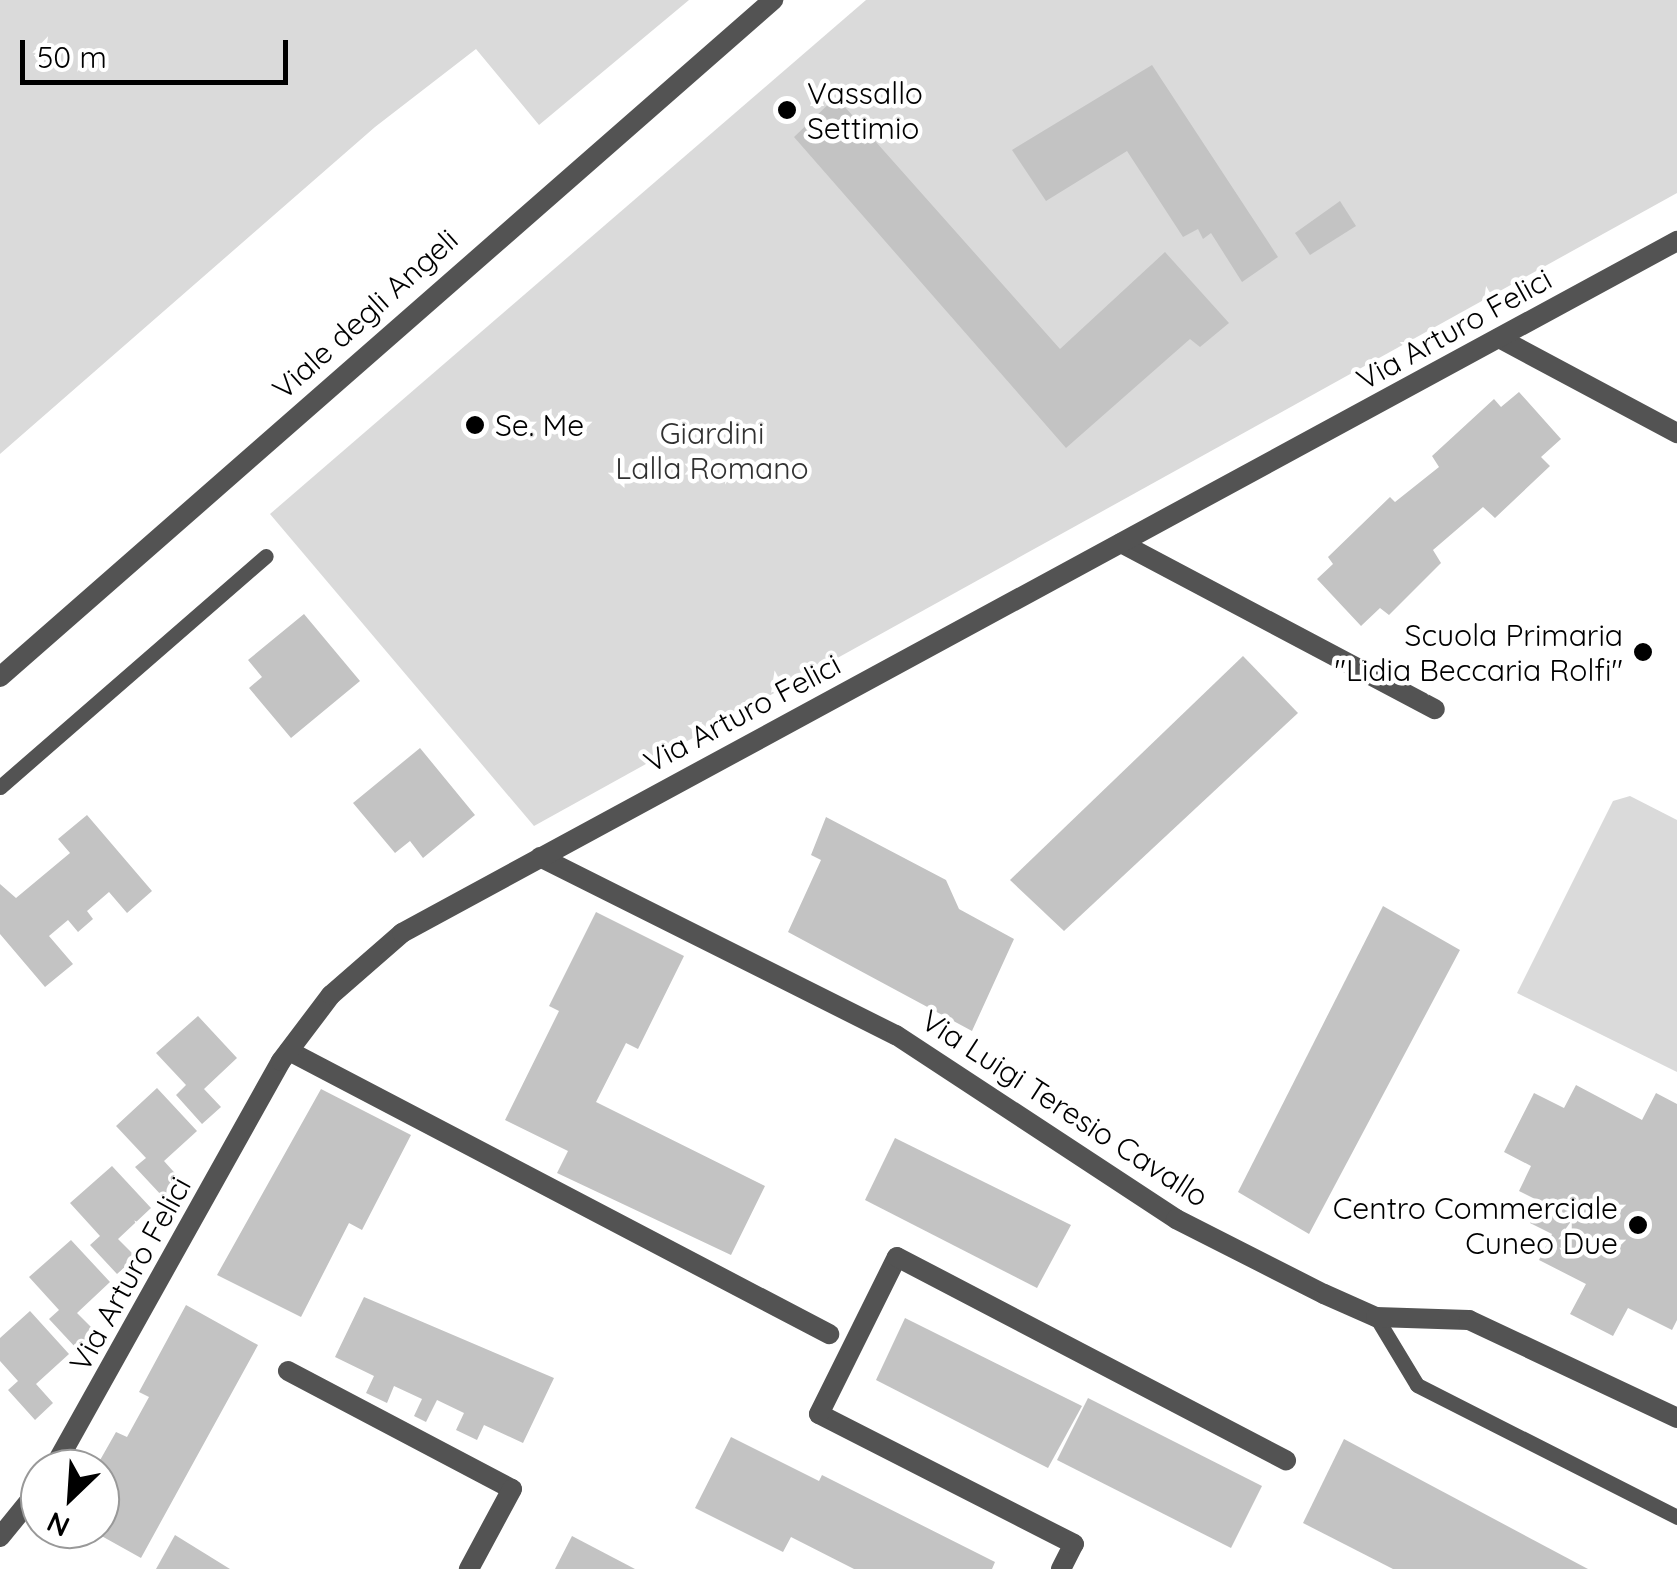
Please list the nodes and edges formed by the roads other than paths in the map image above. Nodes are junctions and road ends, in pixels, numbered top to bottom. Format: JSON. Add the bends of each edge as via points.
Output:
{"nodes":[{"id":1,"x":773,"y":0,"type":"edge"},
{"id":2,"x":1677,"y":241,"type":"edge"},
{"id":3,"x":1499,"y":338,"type":"junction"},
{"id":4,"x":1677,"y":433,"type":"edge"},
{"id":5,"x":1121,"y":543,"type":"junction"},
{"id":6,"x":266,"y":556,"type":"dead end"},
{"id":7,"x":0,"y":676,"type":"edge"},
{"id":8,"x":1436,"y":709,"type":"dead end"},
{"id":9,"x":0,"y":787,"type":"edge"},
{"id":10,"x":540,"y":857,"type":"junction"},
{"id":11,"x":289,"y":1051,"type":"junction"},
{"id":12,"x":1376,"y":1317,"type":"junction"},
{"id":13,"x":830,"y":1334,"type":"dead end"},
{"id":14,"x":288,"y":1371,"type":"dead end"},
{"id":15,"x":1677,"y":1418,"type":"edge"},
{"id":16,"x":64,"y":1449,"type":"edge"},
{"id":17,"x":1286,"y":1460,"type":"dead end"},
{"id":18,"x":20,"y":1512,"type":"edge"},
{"id":19,"x":1677,"y":1517,"type":"edge"},
{"id":20,"x":0,"y":1536,"type":"edge"},
{"id":21,"x":469,"y":1569,"type":"edge"},
{"id":22,"x":1061,"y":1569,"type":"edge"}],
"edges":[{"from":1,"to":7,"type":"street","name":"Viale degli Angeli"},
{"from":2,"to":3,"type":"street","name":"Via Arturo Felici"},
{"from":3,"to":4,"type":"street"},
{"from":3,"to":5,"type":"street","name":"Via Arturo Felici"},
{"from":5,"to":8,"type":"street"},
{"from":5,"to":10,"type":"street","name":"Via Arturo Felici"},
{"from":6,"to":9,"type":"lane"},
{"from":10,"to":11,"type":"street","name":"Via Arturo Felici","via":[[402,934],[331,995]]},
{"from":10,"to":12,"type":"street","name":"Via Luigi Teresio Cavallo","via":[[896,1035],[1176,1219]]},
{"from":11,"to":13,"type":"street"},
{"from":11,"to":16,"type":"street","name":"Via Arturo Felici"},
{"from":12,"to":15,"type":"street","name":"Via Luigi Teresio Cavallo","via":[[1470,1320]]},
{"from":12,"to":19,"type":"lane","via":[[1417,1385]]},
{"from":14,"to":21,"type":"street","via":[[512,1489]]},
{"from":17,"to":22,"type":"street","via":[[898,1257],[819,1414],[1074,1544]]},
{"from":18,"to":20,"type":"street"}]}
